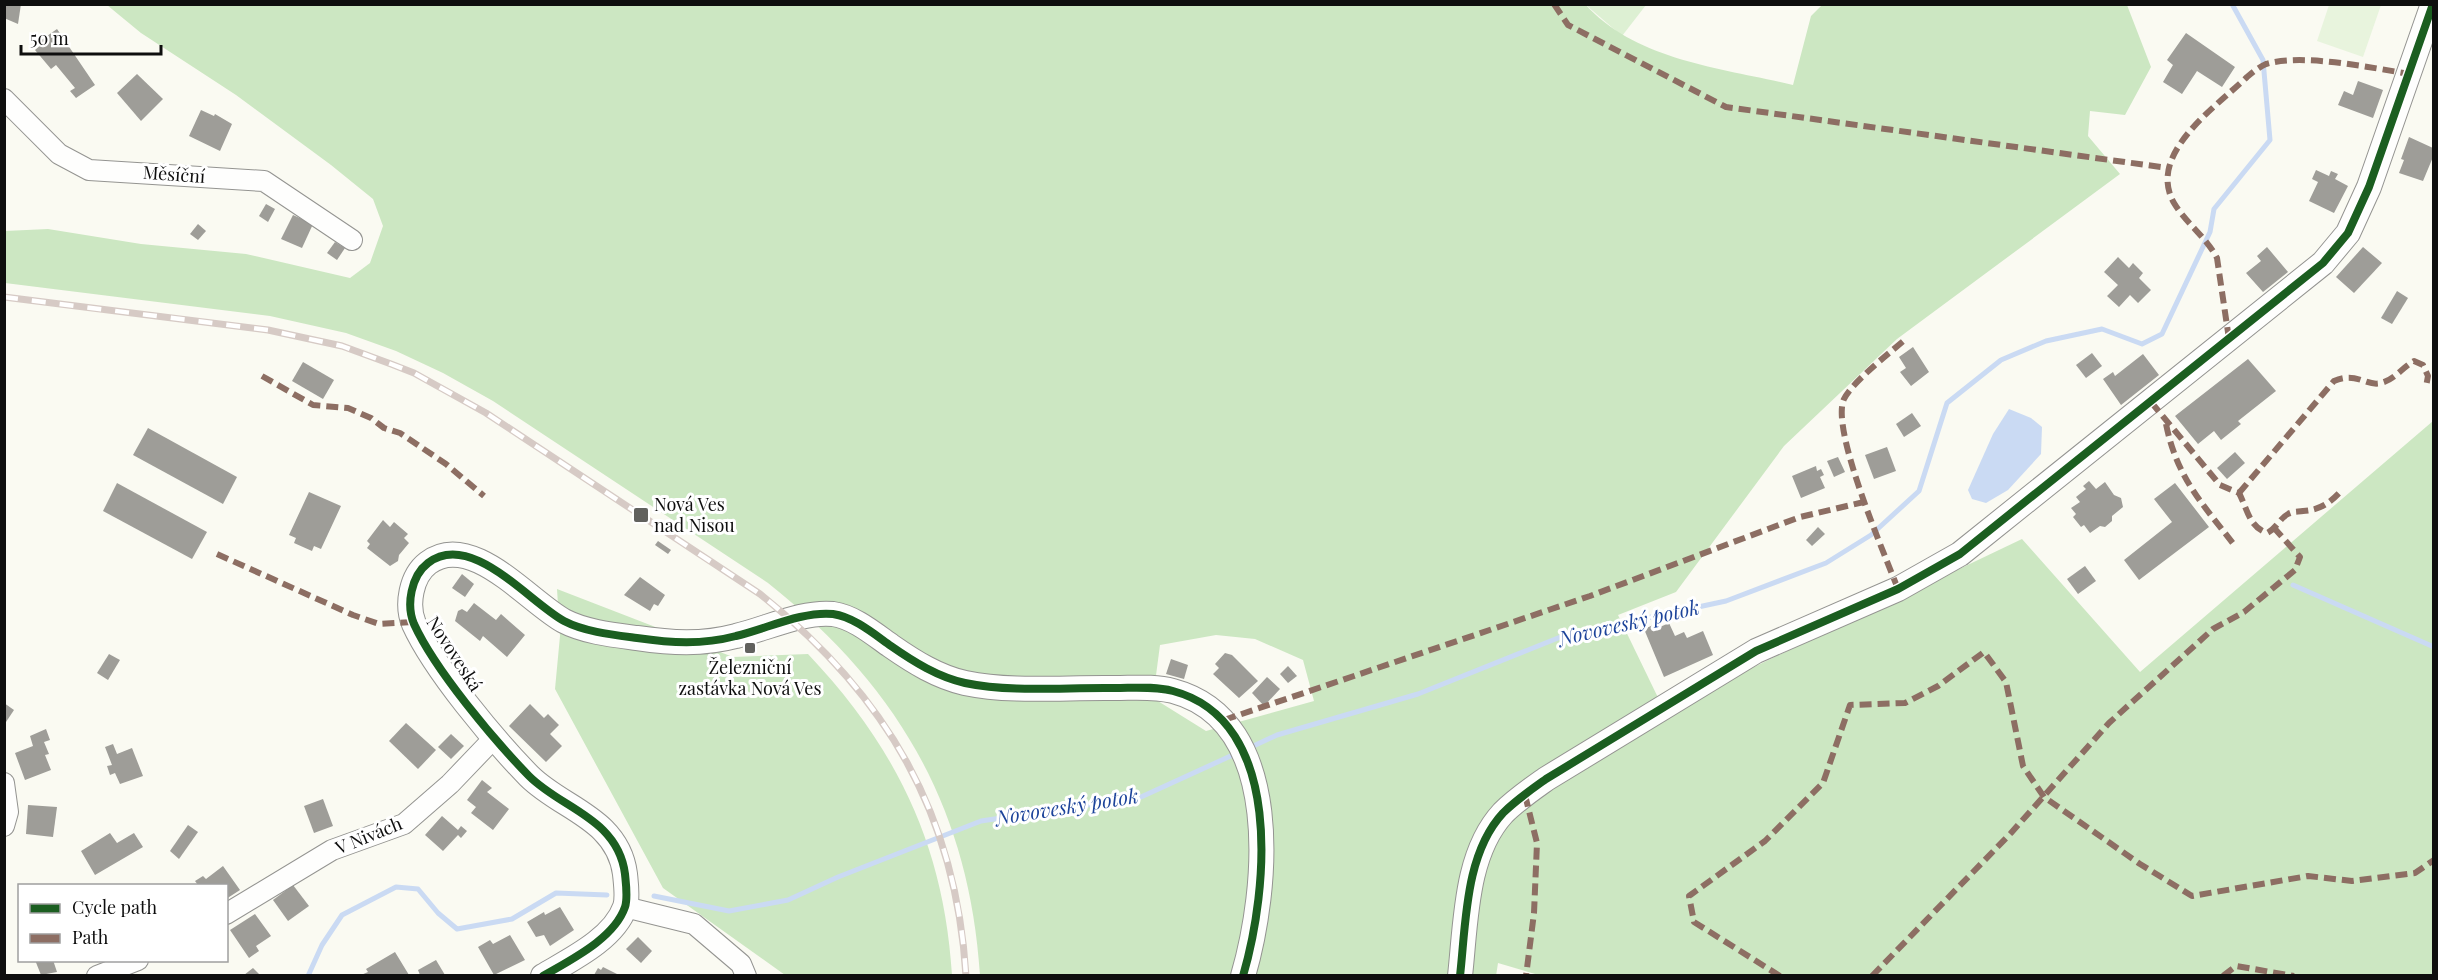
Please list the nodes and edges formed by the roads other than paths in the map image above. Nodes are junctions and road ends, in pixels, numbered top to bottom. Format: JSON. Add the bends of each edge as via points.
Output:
{"nodes":[{"id":1,"x":2433,"y":4,"type":"edge"},
{"id":2,"x":4,"y":99,"type":"edge"},
{"id":3,"x":352,"y":240,"type":"dead end"},
{"id":4,"x":495,"y":737,"type":"junction"},
{"id":5,"x":4,"y":783,"type":"edge"},
{"id":6,"x":4,"y":826,"type":"edge"},
{"id":7,"x":625,"y":907,"type":"junction"},
{"id":8,"x":228,"y":913,"type":"edge"},
{"id":9,"x":135,"y":962,"type":"edge"},
{"id":10,"x":121,"y":972,"type":"edge"},
{"id":11,"x":97,"y":975,"type":"edge"},
{"id":12,"x":543,"y":975,"type":"edge"},
{"id":13,"x":746,"y":975,"type":"edge"},
{"id":14,"x":1243,"y":975,"type":"edge"},
{"id":15,"x":1460,"y":975,"type":"edge"}],
"edges":[{"from":1,"to":15,"type":"street","via":[[2369,187],[2348,233],[2322,263],[1960,554],[1898,589],[1756,651],[1546,778],[1525,795],[1502,814],[1481,850],[1474,871]]},
{"from":2,"to":3,"type":"street","name":"Měsíční","via":[[59,154],[89,170],[264,181]]},
{"from":4,"to":7,"type":"street","name":"Novoveská","via":[[532,780],[603,830],[623,863]]},
{"from":4,"to":8,"type":"street","name":"V Nivách","via":[[404,824],[332,850]]},
{"from":4,"to":14,"type":"street","name":"Novoveská","via":[[448,679],[413,622],[413,586],[429,563],[453,554],[472,556],[566,622],[617,635],[680,644],[730,638],[823,615],[840,616],[933,672],[967,683],[1173,692],[1209,706],[1224,720],[1250,765],[1261,814],[1255,914]]},
{"from":5,"to":6,"type":"street","via":[[8,812]]},
{"from":7,"to":12,"type":"street","via":[[611,929]]},
{"from":7,"to":13,"type":"street","via":[[694,924],[741,964]]},
{"from":9,"to":10,"type":"street"},
{"from":10,"to":11,"type":"street"}]}
